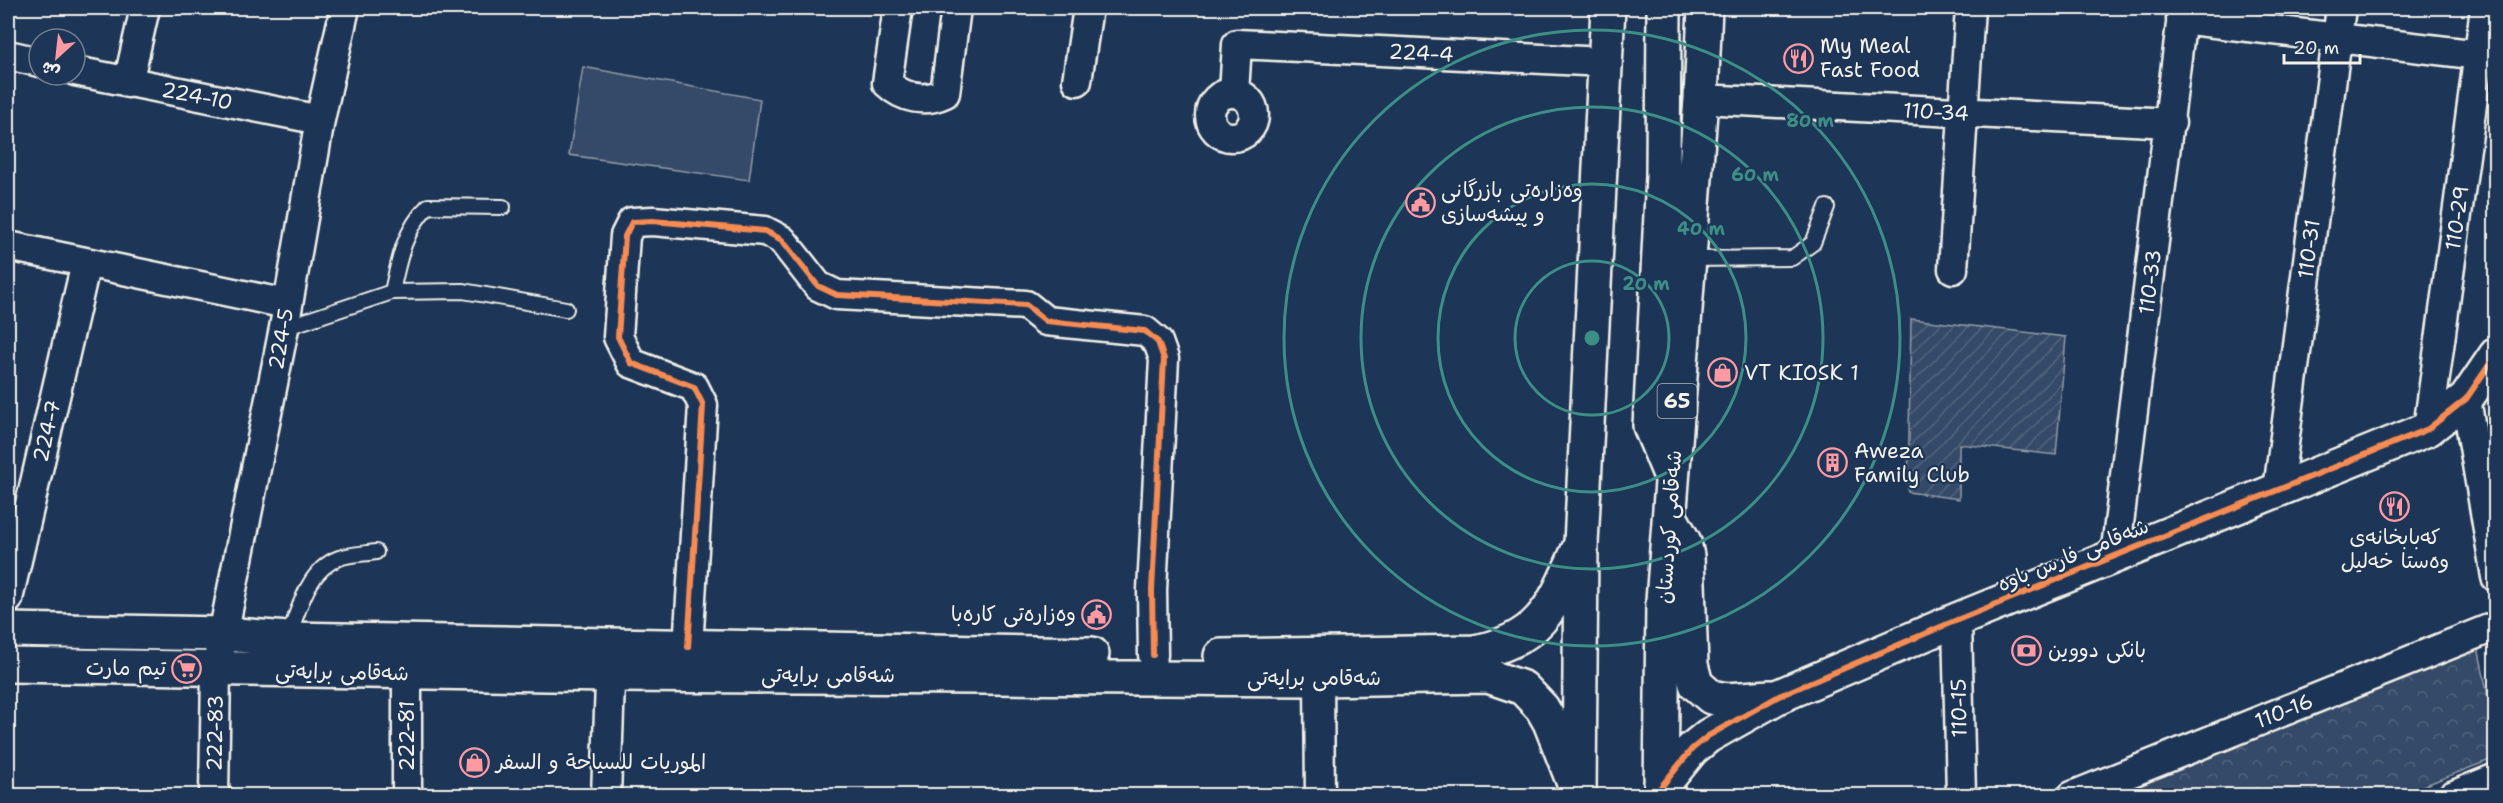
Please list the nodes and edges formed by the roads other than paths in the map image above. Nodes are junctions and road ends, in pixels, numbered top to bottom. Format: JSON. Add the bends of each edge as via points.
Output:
{"nodes":[{"id":1,"x":145,"y":8,"type":"edge"},
{"id":2,"x":345,"y":8,"type":"edge"},
{"id":3,"x":898,"y":8,"type":"edge"},
{"id":4,"x":956,"y":8,"type":"edge"},
{"id":5,"x":1088,"y":8,"type":"edge"},
{"id":6,"x":1608,"y":8,"type":"edge"},
{"id":7,"x":1664,"y":8,"type":"edge"},
{"id":8,"x":1705,"y":8,"type":"edge"},
{"id":9,"x":1970,"y":8,"type":"edge"},
{"id":10,"x":2341,"y":8,"type":"edge"},
{"id":11,"x":2485,"y":8,"type":"edge"},
{"id":12,"x":2182,"y":13,"type":"edge"},
{"id":13,"x":2337,"y":38,"type":"junction"},
{"id":14,"x":8,"y":55,"type":"edge"},
{"id":15,"x":2487,"y":56,"type":"edge"},
{"id":16,"x":27,"y":59,"type":"edge"},
{"id":17,"x":1605,"y":62,"type":"junction"},
{"id":18,"x":87,"y":74,"type":"edge"},
{"id":19,"x":1077,"y":81,"type":"dead end"},
{"id":20,"x":128,"y":83,"type":"junction"},
{"id":21,"x":1234,"y":93,"type":"dead end"},
{"id":22,"x":1701,"y":99,"type":"junction"},
{"id":23,"x":1963,"y":114,"type":"junction"},
{"id":24,"x":320,"y":120,"type":"junction"},
{"id":25,"x":2171,"y":123,"type":"junction"},
{"id":26,"x":503,"y":207,"type":"dead end"},
{"id":27,"x":1827,"y":207,"type":"dead end"},
{"id":28,"x":8,"y":246,"type":"edge"},
{"id":29,"x":1687,"y":259,"type":"junction"},
{"id":30,"x":86,"y":263,"type":"junction"},
{"id":31,"x":1953,"y":269,"type":"dead end"},
{"id":32,"x":392,"y":292,"type":"junction"},
{"id":33,"x":566,"y":309,"type":"dead end"},
{"id":34,"x":285,"y":316,"type":"junction"},
{"id":35,"x":2484,"y":377,"type":"edge"},
{"id":36,"x":2428,"y":429,"type":"junction"},
{"id":37,"x":1672,"y":479,"type":"junction"},
{"id":38,"x":2278,"y":490,"type":"junction"},
{"id":39,"x":1670,"y":517,"type":"junction"},
{"id":40,"x":1581,"y":544,"type":"junction"},
{"id":41,"x":376,"y":552,"type":"dead end"},
{"id":42,"x":2115,"y":556,"type":"junction"},
{"id":43,"x":2496,"y":577,"type":"edge"},
{"id":44,"x":8,"y":599,"type":"edge"},
{"id":45,"x":1957,"y":620,"type":"junction"},
{"id":46,"x":2496,"y":626,"type":"edge"},
{"id":47,"x":8,"y":630,"type":"edge"},
{"id":48,"x":224,"y":634,"type":"junction"},
{"id":49,"x":288,"y":639,"type":"junction"},
{"id":50,"x":688,"y":646,"type":"junction"},
{"id":51,"x":1154,"y":655,"type":"junction"},
{"id":52,"x":407,"y":657,"type":"junction"},
{"id":53,"x":611,"y":660,"type":"junction"},
{"id":54,"x":8,"y":665,"type":"edge"},
{"id":55,"x":1319,"y":667,"type":"junction"},
{"id":56,"x":216,"y":670,"type":"junction"},
{"id":57,"x":1779,"y":696,"type":"junction"},
{"id":58,"x":2496,"y":778,"type":"edge"},
{"id":59,"x":1661,"y":791,"type":"edge"},
{"id":60,"x":214,"y":795,"type":"edge"},
{"id":61,"x":407,"y":795,"type":"edge"},
{"id":62,"x":606,"y":795,"type":"edge"},
{"id":63,"x":1320,"y":795,"type":"edge"},
{"id":64,"x":1579,"y":795,"type":"edge"},
{"id":65,"x":1961,"y":795,"type":"edge"},
{"id":66,"x":2072,"y":795,"type":"edge"},
{"id":67,"x":2452,"y":795,"type":"edge"}],
"edges":[{"from":1,"to":20,"type":"street"},
{"from":2,"to":24,"type":"street","name":"224-5"},
{"from":3,"to":4,"type":"street","via":[[887,83],[899,94],[933,99],[945,93]]},
{"from":5,"to":19,"type":"street"},
{"from":6,"to":17,"type":"main road"},
{"from":7,"to":37,"type":"main road","via":[[1663,176],[1650,426]]},
{"from":8,"to":22,"type":"main road","name":"شەقامی کوردستان","number":"65"},
{"from":9,"to":23,"type":"street"},
{"from":10,"to":13,"type":"street","name":"110-31"},
{"from":11,"to":15,"type":"street","name":"110-29"},
{"from":12,"to":13,"type":"street"},
{"from":12,"to":25,"type":"street","name":"110-33"},
{"from":13,"to":15,"type":"street"},
{"from":13,"to":38,"type":"street","name":"110-31"},
{"from":14,"to":16,"type":"street"},
{"from":15,"to":36,"type":"street","name":"110-29"},
{"from":17,"to":21,"type":"street","name":"224-4","via":[[1237,44]]},
{"from":17,"to":40,"type":"main road"},
{"from":18,"to":20,"type":"street","name":"224-10"},
{"from":20,"to":24,"type":"street","name":"224-10"},
{"from":22,"to":23,"type":"street","name":"110-34"},
{"from":22,"to":29,"type":"main road","name":"شەقامی کوردستان","number":"65"},
{"from":23,"to":25,"type":"street","name":"110-34"},
{"from":23,"to":31,"type":"street"},
{"from":24,"to":34,"type":"street","name":"224-5"},
{"from":25,"to":42,"type":"street","name":"110-33"},
{"from":26,"to":32,"type":"lane","via":[[428,206],[415,220],[403,244]]},
{"from":27,"to":29,"type":"lane","via":[[1813,243],[1792,258]]},
{"from":28,"to":30,"type":"street"},
{"from":29,"to":37,"type":"main road","name":"شەقامی کوردستان","number":"65"},
{"from":30,"to":34,"type":"street"},
{"from":30,"to":44,"type":"street","name":"224-7"},
{"from":32,"to":33,"type":"lane","via":[[463,291]]},
{"from":32,"to":34,"type":"lane"},
{"from":34,"to":48,"type":"street","name":"224-5"},
{"from":35,"to":36,"type":"main road","name":"شەقامی فارس باوە"},
{"from":35,"to":43,"type":"street"},
{"from":36,"to":38,"type":"main road","name":"شەقامی فارس باوە"},
{"from":37,"to":39,"type":"main road","name":"شەقامی کوردستان","number":"65"},
{"from":38,"to":42,"type":"main road","name":"شەقامی فارس باوە"},
{"from":39,"to":57,"type":"main road","name":"شەقامی فارس باوە","via":[[1688,556],[1691,665],[1696,684],[1711,697],[1726,700]]},
{"from":39,"to":59,"type":"main road","name":"شەقامی کوردستان","number":"65","via":[[1664,601]]},
{"from":40,"to":55,"type":"main road","name":"شەقامی برایەتی","via":[[1559,593],[1539,622],[1509,644],[1474,652]]},
{"from":40,"to":64,"type":"main road"},
{"from":41,"to":49,"type":"lane","via":[[339,558],[320,570],[309,583]]},
{"from":42,"to":45,"type":"main road","name":"شەقامی فارس باوە"},
{"from":45,"to":57,"type":"main road","name":"شەقامی فارس باوە"},
{"from":45,"to":65,"type":"street","name":"110-15"},
{"from":46,"to":66,"type":"street","name":"110-16"},
{"from":47,"to":48,"type":"main road","name":"شەقامی برایەتی"},
{"from":48,"to":49,"type":"main road","name":"شەقامی برایەتی"},
{"from":48,"to":56,"type":"street","name":"224-5"},
{"from":49,"to":52,"type":"main road","name":"شەقامی برایەتی"},
{"from":50,"to":51,"type":"main road","name":"شەقامی برایەتی"},
{"from":50,"to":51,"type":"street","via":[[703,405],[694,387],[631,363],[618,337],[625,236],[632,222],[653,220],[765,231],[782,240],[818,286],[837,295],[1026,305],[1046,321],[1145,331],[1158,342],[1164,359],[1152,590]]},
{"from":50,"to":53,"type":"main road","name":"شەقامی برایەتی"},
{"from":51,"to":55,"type":"main road","name":"شەقامی برایەتی"},
{"from":52,"to":53,"type":"main road","name":"شەقامی برایەتی"},
{"from":52,"to":56,"type":"main road","name":"شەقامی برایەتی"},
{"from":52,"to":61,"type":"street","name":"222-81"},
{"from":53,"to":55,"type":"main road","name":"شەقامی برایەتی"},
{"from":53,"to":62,"type":"street"},
{"from":54,"to":56,"type":"main road","name":"شەقامی برایەتی"},
{"from":55,"to":63,"type":"street"},
{"from":55,"to":64,"type":"main road","name":"شەقامی برایەتی","via":[[1488,676],[1523,688],[1550,722]]},
{"from":56,"to":60,"type":"street","name":"222-83"},
{"from":57,"to":59,"type":"main road","name":"شەقامی فارس باوە","via":[[1708,736],[1692,749]]},
{"from":58,"to":67,"type":"street"}]}
